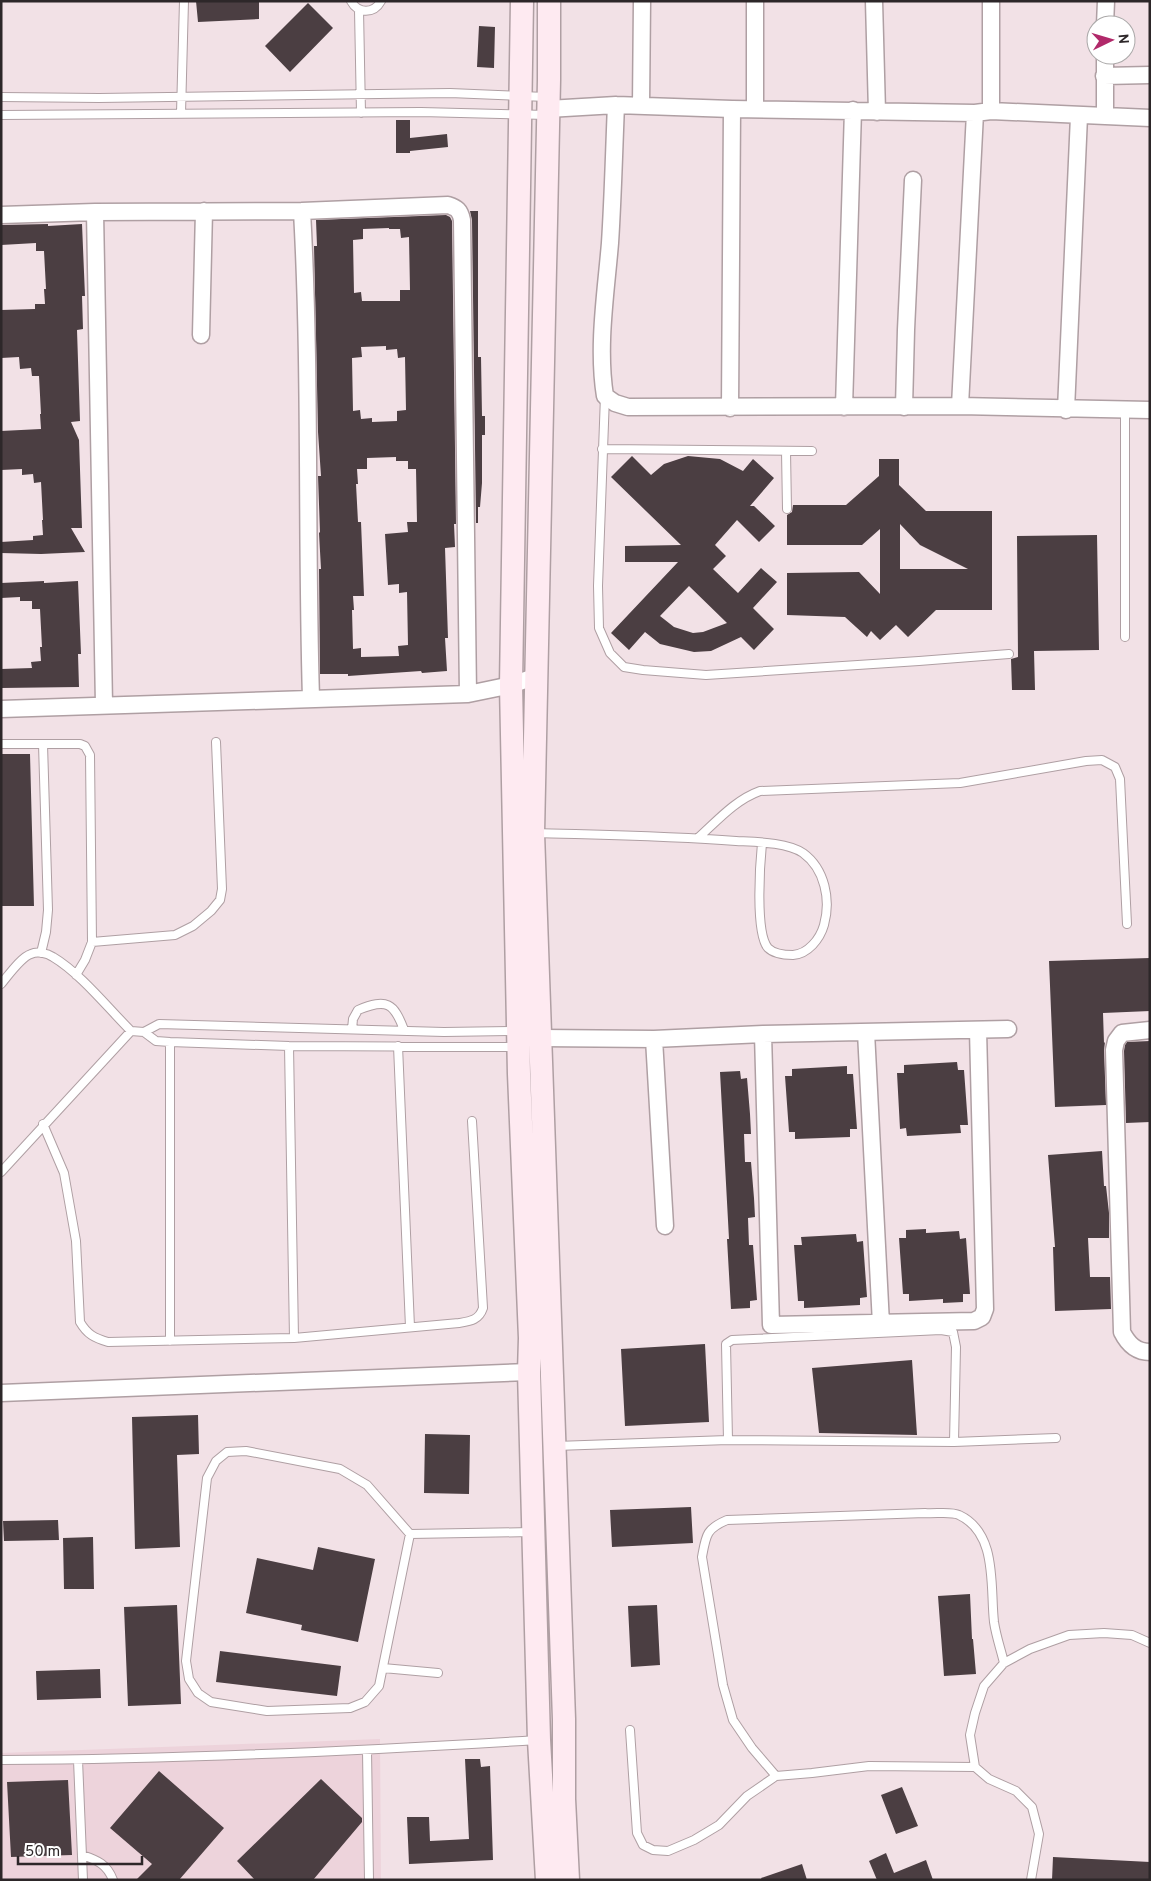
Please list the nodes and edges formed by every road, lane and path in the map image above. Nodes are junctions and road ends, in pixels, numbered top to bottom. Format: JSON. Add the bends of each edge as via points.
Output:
{"nodes":[{"id":1,"x":184,"y":1,"type":"edge"},
{"id":2,"x":351,"y":1,"type":"edge"},
{"id":3,"x":382,"y":1,"type":"edge"},
{"id":4,"x":522,"y":1,"type":"edge"},
{"id":5,"x":549,"y":1,"type":"edge"},
{"id":6,"x":642,"y":1,"type":"edge"},
{"id":7,"x":755,"y":1,"type":"edge"},
{"id":8,"x":874,"y":1,"type":"edge"},
{"id":9,"x":991,"y":1,"type":"edge"},
{"id":10,"x":1106,"y":1,"type":"edge"},
{"id":11,"x":359,"y":10,"type":"junction"},
{"id":12,"x":1105,"y":15,"type":"edge"},
{"id":13,"x":1105,"y":65,"type":"edge"},
{"id":14,"x":1150,"y":75,"type":"edge"},
{"id":15,"x":1104,"y":76,"type":"junction"},
{"id":16,"x":360,"y":94,"type":"junction"},
{"id":17,"x":182,"y":96,"type":"junction"},
{"id":18,"x":1,"y":97,"type":"edge"},
{"id":19,"x":520,"y":105,"type":"junction"},
{"id":20,"x":616,"y":105,"type":"junction"},
{"id":21,"x":641,"y":106,"type":"junction"},
{"id":22,"x":548,"y":107,"type":"junction"},
{"id":23,"x":755,"y":108,"type":"junction"},
{"id":24,"x":732,"y":109,"type":"junction"},
{"id":25,"x":853,"y":110,"type":"junction"},
{"id":26,"x":877,"y":112,"type":"junction"},
{"id":27,"x":983,"y":112,"type":"junction"},
{"id":28,"x":181,"y":113,"type":"junction"},
{"id":29,"x":361,"y":113,"type":"junction"},
{"id":30,"x":1,"y":116,"type":"edge"},
{"id":31,"x":1080,"y":116,"type":"junction"},
{"id":32,"x":1105,"y":116,"type":"junction"},
{"id":33,"x":1150,"y":118,"type":"edge"},
{"id":34,"x":913,"y":180,"type":"dead end"},
{"id":35,"x":204,"y":211,"type":"junction"},
{"id":36,"x":302,"y":211,"type":"junction"},
{"id":37,"x":95,"y":212,"type":"junction"},
{"id":38,"x":1,"y":215,"type":"edge"},
{"id":39,"x":201,"y":335,"type":"dead end"},
{"id":40,"x":605,"y":396,"type":"junction"},
{"id":41,"x":960,"y":406,"type":"junction"},
{"id":42,"x":844,"y":407,"type":"junction"},
{"id":43,"x":904,"y":407,"type":"junction"},
{"id":44,"x":730,"y":408,"type":"junction"},
{"id":45,"x":1066,"y":410,"type":"junction"},
{"id":46,"x":1125,"y":410,"type":"junction"},
{"id":47,"x":1150,"y":410,"type":"edge"},
{"id":48,"x":602,"y":449,"type":"junction"},
{"id":49,"x":786,"y":451,"type":"junction"},
{"id":50,"x":812,"y":451,"type":"dead end"},
{"id":51,"x":787,"y":509,"type":"dead end"},
{"id":52,"x":1125,"y":637,"type":"dead end"},
{"id":53,"x":1009,"y":654,"type":"dead end"},
{"id":54,"x":537,"y":676,"type":"junction"},
{"id":55,"x":510,"y":685,"type":"junction"},
{"id":56,"x":468,"y":694,"type":"junction"},
{"id":57,"x":311,"y":698,"type":"junction"},
{"id":58,"x":104,"y":705,"type":"junction"},
{"id":59,"x":1,"y":709,"type":"edge"},
{"id":60,"x":216,"y":742,"type":"dead end"},
{"id":61,"x":1,"y":744,"type":"edge"},
{"id":62,"x":43,"y":744,"type":"junction"},
{"id":63,"x":533,"y":833,"type":"junction"},
{"id":64,"x":698,"y":838,"type":"junction"},
{"id":65,"x":762,"y":843,"type":"junction"},
{"id":66,"x":1127,"y":924,"type":"dead end"},
{"id":67,"x":92,"y":942,"type":"junction"},
{"id":68,"x":41,"y":953,"type":"junction"},
{"id":69,"x":76,"y":976,"type":"junction"},
{"id":70,"x":1,"y":984,"type":"edge"},
{"id":71,"x":352,"y":1029,"type":"junction"},
{"id":72,"x":1008,"y":1029,"type":"dead end"},
{"id":73,"x":404,"y":1030,"type":"junction"},
{"id":74,"x":978,"y":1030,"type":"junction"},
{"id":75,"x":1150,"y":1030,"type":"edge"},
{"id":76,"x":130,"y":1031,"type":"junction"},
{"id":77,"x":144,"y":1032,"type":"junction"},
{"id":78,"x":866,"y":1032,"type":"junction"},
{"id":79,"x":764,"y":1034,"type":"junction"},
{"id":80,"x":531,"y":1039,"type":"junction"},
{"id":81,"x":654,"y":1039,"type":"junction"},
{"id":82,"x":170,"y":1042,"type":"junction"},
{"id":83,"x":289,"y":1046,"type":"junction"},
{"id":84,"x":398,"y":1046,"type":"junction"},
{"id":85,"x":472,"y":1121,"type":"dead end"},
{"id":86,"x":43,"y":1124,"type":"junction"},
{"id":87,"x":1,"y":1172,"type":"edge"},
{"id":88,"x":665,"y":1226,"type":"dead end"},
{"id":89,"x":881,"y":1324,"type":"junction"},
{"id":90,"x":410,"y":1327,"type":"junction"},
{"id":91,"x":294,"y":1338,"type":"junction"},
{"id":92,"x":170,"y":1341,"type":"junction"},
{"id":93,"x":1150,"y":1352,"type":"edge"},
{"id":94,"x":529,"y":1372,"type":"junction"},
{"id":95,"x":1,"y":1393,"type":"edge"},
{"id":96,"x":1056,"y":1438,"type":"dead end"},
{"id":97,"x":728,"y":1440,"type":"junction"},
{"id":98,"x":954,"y":1442,"type":"junction"},
{"id":99,"x":554,"y":1446,"type":"junction"},
{"id":100,"x":533,"y":1532,"type":"junction"},
{"id":101,"x":410,"y":1534,"type":"junction"},
{"id":102,"x":1150,"y":1643,"type":"edge"},
{"id":103,"x":1004,"y":1663,"type":"junction"},
{"id":104,"x":383,"y":1668,"type":"junction"},
{"id":105,"x":438,"y":1673,"type":"dead end"},
{"id":106,"x":630,"y":1730,"type":"dead end"},
{"id":107,"x":539,"y":1740,"type":"junction"},
{"id":108,"x":367,"y":1751,"type":"junction"},
{"id":109,"x":2,"y":1760,"type":"edge"},
{"id":110,"x":78,"y":1760,"type":"junction"},
{"id":111,"x":975,"y":1766,"type":"junction"},
{"id":112,"x":776,"y":1776,"type":"junction"},
{"id":113,"x":82,"y":1855,"type":"junction"},
{"id":114,"x":83,"y":1880,"type":"edge"},
{"id":115,"x":113,"y":1880,"type":"edge"},
{"id":116,"x":369,"y":1880,"type":"edge"},
{"id":117,"x":547,"y":1880,"type":"edge"},
{"id":118,"x":568,"y":1880,"type":"edge"},
{"id":119,"x":1031,"y":1880,"type":"edge"}],
"edges":[{"from":1,"to":17,"type":"lane"},
{"from":2,"to":11,"type":"lane"},
{"from":3,"to":11,"type":"lane","via":[[376,9]]},
{"from":4,"to":19,"type":"street"},
{"from":5,"to":22,"type":"street"},
{"from":6,"to":21,"type":"street"},
{"from":7,"to":23,"type":"street"},
{"from":8,"to":26,"type":"street"},
{"from":9,"to":27,"type":"street"},
{"from":10,"to":12,"type":"street"},
{"from":11,"to":16,"type":"lane"},
{"from":13,"to":15,"type":"street"},
{"from":14,"to":15,"type":"street"},
{"from":15,"to":32,"type":"street"},
{"from":16,"to":17,"type":"lane"},
{"from":16,"to":19,"type":"lane","via":[[450,93]]},
{"from":16,"to":29,"type":"lane"},
{"from":17,"to":18,"type":"lane"},
{"from":17,"to":28,"type":"lane"},
{"from":19,"to":22,"type":"lane"},
{"from":19,"to":22,"type":"lane"},
{"from":19,"to":29,"type":"lane"},
{"from":19,"to":55,"type":"street"},
{"from":20,"to":21,"type":"street"},
{"from":20,"to":22,"type":"street"},
{"from":20,"to":40,"type":"street","via":[[604,322]]},
{"from":21,"to":24,"type":"street"},
{"from":22,"to":54,"type":"street"},
{"from":23,"to":24,"type":"street"},
{"from":23,"to":25,"type":"street"},
{"from":24,"to":44,"type":"street"},
{"from":25,"to":26,"type":"street"},
{"from":25,"to":42,"type":"street"},
{"from":26,"to":27,"type":"street"},
{"from":27,"to":31,"type":"street"},
{"from":27,"to":41,"type":"street"},
{"from":28,"to":29,"type":"lane"},
{"from":28,"to":30,"type":"lane"},
{"from":31,"to":32,"type":"street"},
{"from":31,"to":45,"type":"street"},
{"from":32,"to":33,"type":"street"},
{"from":34,"to":43,"type":"street"},
{"from":35,"to":36,"type":"street"},
{"from":35,"to":37,"type":"street"},
{"from":35,"to":39,"type":"street"},
{"from":36,"to":56,"type":"street","via":[[448,205],[460,213]]},
{"from":36,"to":57,"type":"street"},
{"from":37,"to":38,"type":"street"},
{"from":37,"to":58,"type":"street"},
{"from":40,"to":44,"type":"street","via":[[628,407]]},
{"from":40,"to":48,"type":"lane"},
{"from":41,"to":43,"type":"street"},
{"from":41,"to":45,"type":"street"},
{"from":42,"to":43,"type":"street"},
{"from":42,"to":44,"type":"street"},
{"from":45,"to":46,"type":"street"},
{"from":46,"to":47,"type":"street"},
{"from":46,"to":52,"type":"lane"},
{"from":48,"to":49,"type":"lane"},
{"from":48,"to":53,"type":"lane","via":[[599,628],[610,652],[624,666],[706,675]]},
{"from":49,"to":50,"type":"lane"},
{"from":49,"to":51,"type":"lane"},
{"from":54,"to":55,"type":"street"},
{"from":54,"to":63,"type":"street"},
{"from":55,"to":56,"type":"street"},
{"from":55,"to":80,"type":"street"},
{"from":56,"to":57,"type":"street"},
{"from":57,"to":58,"type":"street"},
{"from":58,"to":59,"type":"street"},
{"from":60,"to":67,"type":"lane","via":[[220,900],[211,912],[175,935]]},
{"from":61,"to":62,"type":"lane"},
{"from":62,"to":67,"type":"lane","via":[[80,744],[90,755]]},
{"from":62,"to":68,"type":"lane","via":[[48,910]]},
{"from":63,"to":64,"type":"lane"},
{"from":63,"to":80,"type":"street"},
{"from":64,"to":65,"type":"lane"},
{"from":64,"to":66,"type":"lane","via":[[736,803],[760,791],[960,783],[1102,760],[1115,767],[1120,779]]},
{"from":65,"to":65,"type":"lane","via":[[790,847],[802,853],[816,867],[824,884],[827,910],[823,927],[815,943],[797,954],[777,953],[768,947],[762,933],[759,881]]},
{"from":67,"to":69,"type":"lane"},
{"from":68,"to":69,"type":"lane","via":[[52,956]]},
{"from":68,"to":70,"type":"lane","via":[[25,957]]},
{"from":69,"to":76,"type":"lane"},
{"from":71,"to":73,"type":"lane"},
{"from":71,"to":73,"type":"lane","via":[[358,1010],[383,1004],[397,1012]]},
{"from":71,"to":77,"type":"lane","via":[[159,1024]]},
{"from":72,"to":74,"type":"street"},
{"from":73,"to":80,"type":"lane"},
{"from":74,"to":78,"type":"street"},
{"from":74,"to":89,"type":"street","via":[[985,1309],[982,1317],[974,1321]]},
{"from":75,"to":93,"type":"street","via":[[1122,1033],[1114,1050],[1122,1332],[1128,1343]]},
{"from":76,"to":77,"type":"lane"},
{"from":76,"to":86,"type":"lane"},
{"from":77,"to":82,"type":"lane","via":[[156,1041]]},
{"from":78,"to":79,"type":"street"},
{"from":78,"to":89,"type":"street"},
{"from":79,"to":81,"type":"street"},
{"from":79,"to":89,"type":"street","via":[[771,1325]]},
{"from":80,"to":81,"type":"street"},
{"from":80,"to":84,"type":"lane"},
{"from":80,"to":94,"type":"street"},
{"from":80,"to":99,"type":"street"},
{"from":81,"to":88,"type":"street"},
{"from":82,"to":83,"type":"lane"},
{"from":82,"to":92,"type":"lane"},
{"from":83,"to":84,"type":"lane"},
{"from":83,"to":91,"type":"lane"},
{"from":84,"to":90,"type":"lane"},
{"from":85,"to":90,"type":"lane","via":[[483,1308],[475,1320]]},
{"from":86,"to":87,"type":"lane"},
{"from":86,"to":92,"type":"lane","via":[[64,1173],[76,1241],[80,1322],[94,1338],[108,1342]]},
{"from":90,"to":91,"type":"lane"},
{"from":91,"to":92,"type":"lane"},
{"from":94,"to":95,"type":"street"},
{"from":94,"to":100,"type":"street"},
{"from":96,"to":98,"type":"lane"},
{"from":97,"to":98,"type":"lane"},
{"from":97,"to":98,"type":"lane","via":[[726,1344],[732,1340],[940,1330],[952,1332],[956,1346]]},
{"from":97,"to":99,"type":"lane"},
{"from":99,"to":118,"type":"street"},
{"from":100,"to":101,"type":"lane"},
{"from":100,"to":107,"type":"street"},
{"from":101,"to":104,"type":"lane"},
{"from":101,"to":104,"type":"lane","via":[[367,1485],[340,1469],[246,1451],[227,1452],[216,1461],[207,1478],[186,1661],[189,1680],[198,1693],[211,1702],[267,1711],[350,1708],[365,1702],[379,1686]]},
{"from":102,"to":103,"type":"lane","via":[[1132,1635],[1069,1635],[1030,1648]]},
{"from":103,"to":111,"type":"lane","via":[[984,1686],[975,1712],[970,1736]]},
{"from":103,"to":112,"type":"lane","via":[[994,1624],[985,1541],[971,1523],[958,1514],[727,1520],[714,1526],[706,1537],[702,1556],[724,1685],[733,1720]]},
{"from":104,"to":105,"type":"lane"},
{"from":106,"to":112,"type":"lane","via":[[637,1833],[644,1845],[653,1850],[668,1851],[711,1830],[747,1796]]},
{"from":107,"to":108,"type":"lane"},
{"from":107,"to":117,"type":"street"},
{"from":108,"to":110,"type":"lane"},
{"from":108,"to":116,"type":"lane"},
{"from":109,"to":110,"type":"lane"},
{"from":110,"to":113,"type":"lane"},
{"from":111,"to":112,"type":"lane","via":[[868,1766]]},
{"from":111,"to":119,"type":"lane","via":[[989,1779],[1016,1791],[1032,1807],[1039,1834]]},
{"from":113,"to":114,"type":"lane"},
{"from":113,"to":115,"type":"lane","via":[[109,1869]]}]}
